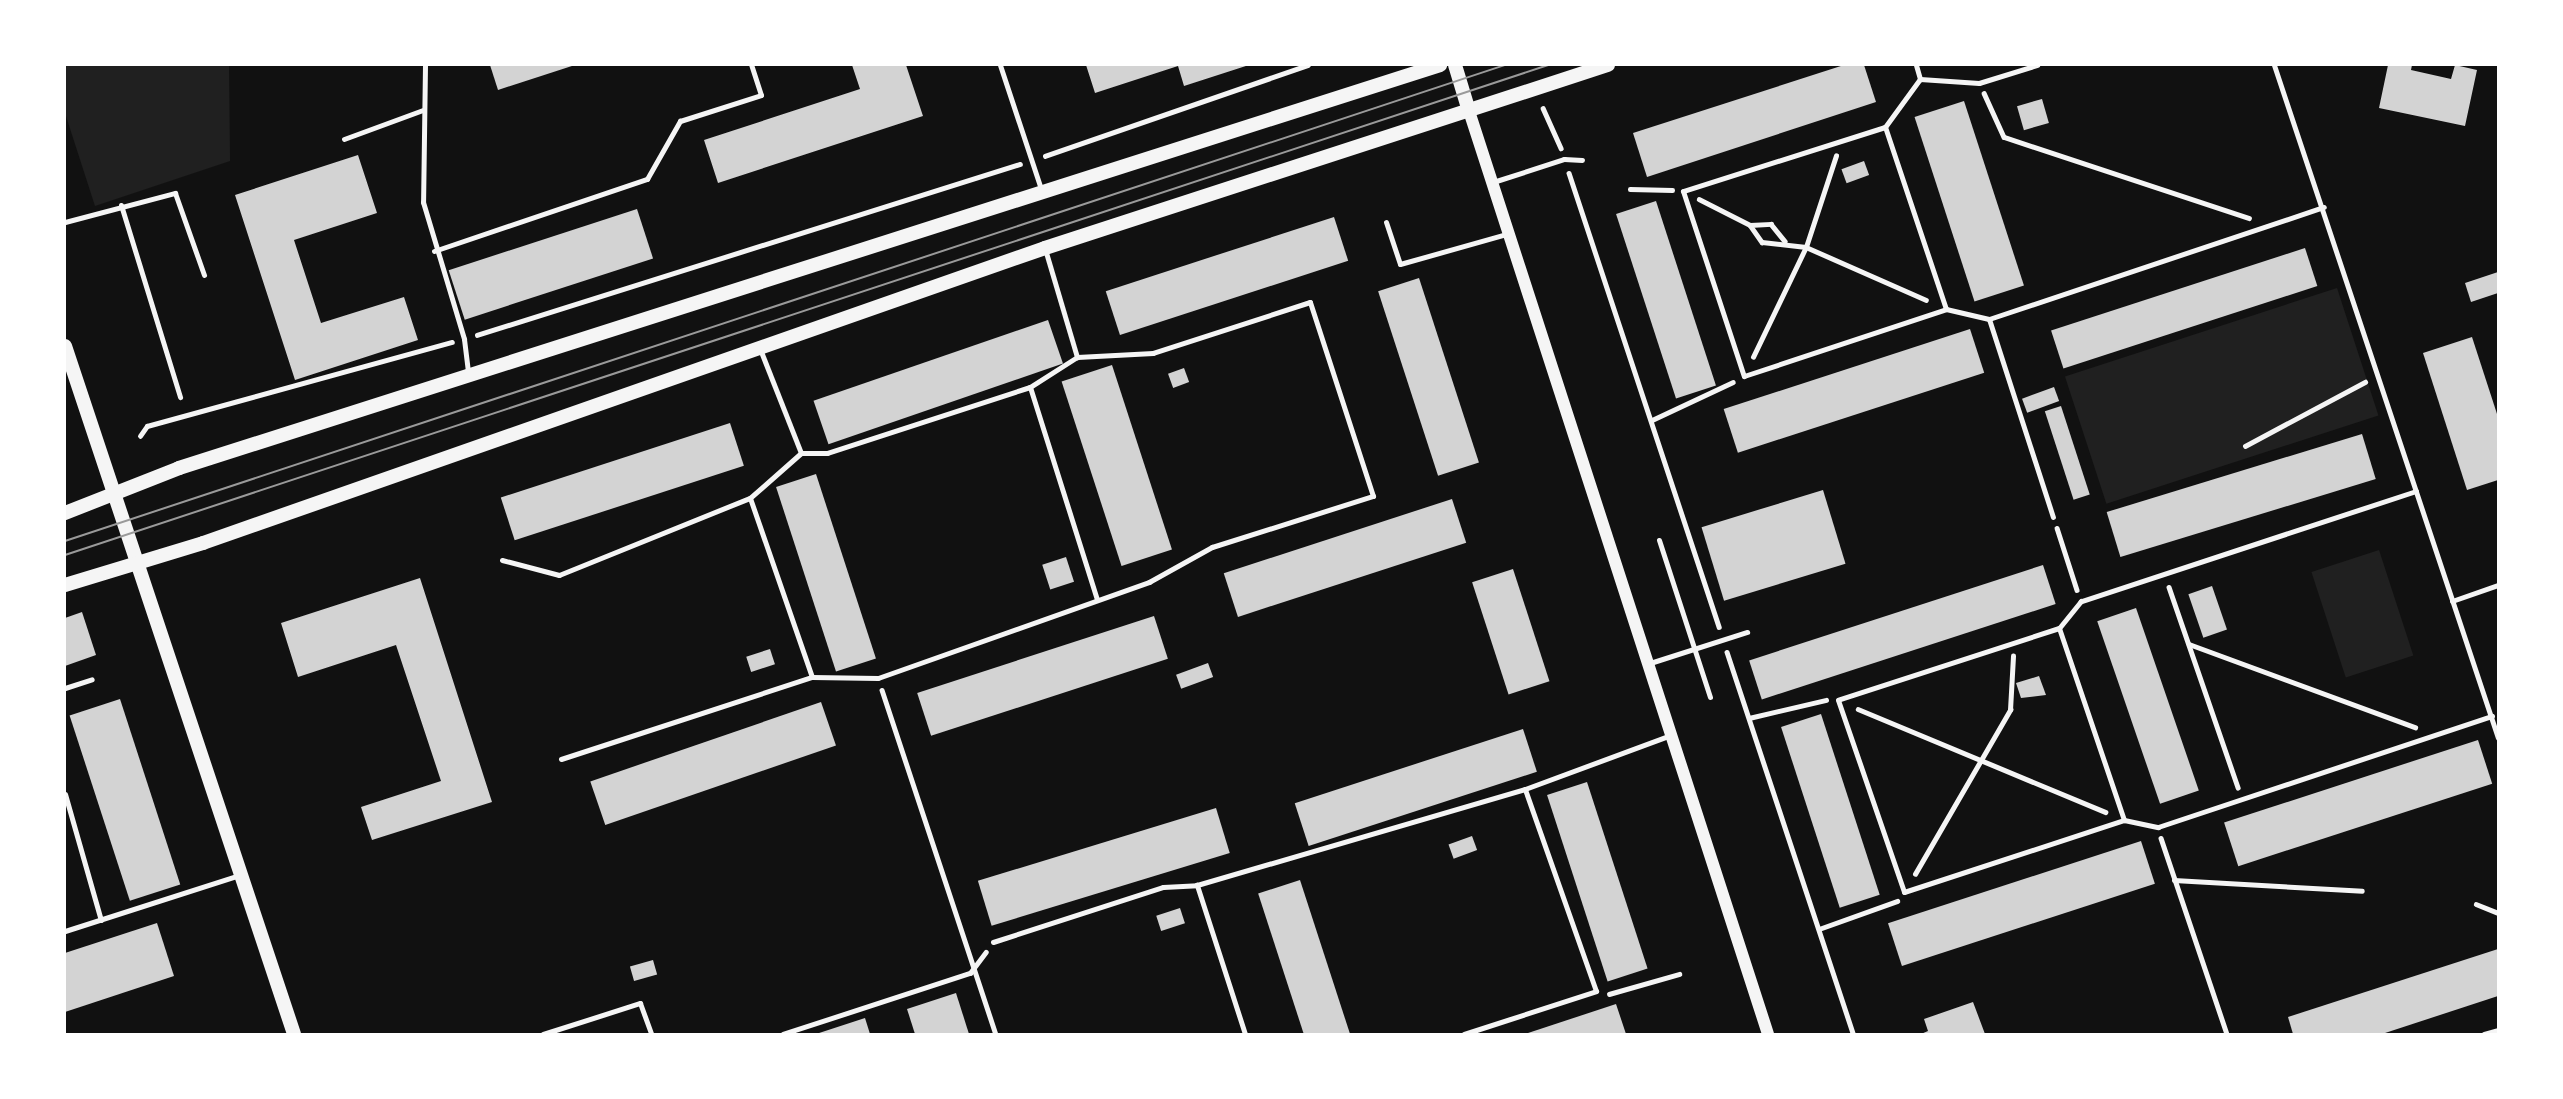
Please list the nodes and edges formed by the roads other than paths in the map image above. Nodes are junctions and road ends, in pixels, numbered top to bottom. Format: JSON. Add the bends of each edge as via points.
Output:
{"nodes":[{"id":1,"x":425,"y":65,"type":"edge"},
{"id":2,"x":751,"y":65,"type":"edge"},
{"id":3,"x":1000,"y":65,"type":"edge"},
{"id":4,"x":1440,"y":65,"type":"edge"},
{"id":5,"x":1455,"y":65,"type":"edge"},
{"id":6,"x":1608,"y":65,"type":"edge"},
{"id":7,"x":1916,"y":65,"type":"edge"},
{"id":8,"x":2037,"y":65,"type":"edge"},
{"id":9,"x":2274,"y":65,"type":"edge"},
{"id":10,"x":1920,"y":79,"type":"junction"},
{"id":11,"x":423,"y":110,"type":"junction"},
{"id":12,"x":1469,"y":111,"type":"junction"},
{"id":13,"x":1885,"y":127,"type":"junction"},
{"id":14,"x":344,"y":139,"type":"dead end"},
{"id":15,"x":1582,"y":160,"type":"dead end"},
{"id":16,"x":1493,"y":182,"type":"junction"},
{"id":17,"x":1042,"y":192,"type":"junction"},
{"id":18,"x":121,"y":205,"type":"junction"},
{"id":19,"x":2323,"y":207,"type":"junction"},
{"id":20,"x":65,"y":222,"type":"edge"},
{"id":21,"x":1386,"y":222,"type":"dead end"},
{"id":22,"x":1510,"y":233,"type":"junction"},
{"id":23,"x":1045,"y":248,"type":"junction"},
{"id":24,"x":434,"y":251,"type":"junction"},
{"id":25,"x":204,"y":275,"type":"dead end"},
{"id":26,"x":1946,"y":309,"type":"junction"},
{"id":27,"x":1989,"y":319,"type":"junction"},
{"id":28,"x":65,"y":346,"type":"edge"},
{"id":29,"x":759,"y":346,"type":"junction"},
{"id":30,"x":1077,"y":357,"type":"junction"},
{"id":31,"x":468,"y":378,"type":"junction"},
{"id":32,"x":1030,"y":387,"type":"junction"},
{"id":33,"x":180,"y":397,"type":"dead end"},
{"id":34,"x":801,"y":453,"type":"junction"},
{"id":35,"x":2416,"y":491,"type":"junction"},
{"id":36,"x":114,"y":494,"type":"junction"},
{"id":37,"x":750,"y":498,"type":"junction"},
{"id":38,"x":65,"y":513,"type":"edge"},
{"id":39,"x":2053,"y":517,"type":"road end"},
{"id":40,"x":1659,"y":540,"type":"dead end"},
{"id":41,"x":502,"y":560,"type":"dead end"},
{"id":42,"x":137,"y":563,"type":"junction"},
{"id":43,"x":65,"y":585,"type":"edge"},
{"id":44,"x":2498,"y":585,"type":"edge"},
{"id":45,"x":1097,"y":599,"type":"junction"},
{"id":46,"x":2452,"y":601,"type":"junction"},
{"id":47,"x":2059,"y":628,"type":"junction"},
{"id":48,"x":1747,"y":632,"type":"dead end"},
{"id":49,"x":1695,"y":649,"type":"junction"},
{"id":50,"x":1649,"y":663,"type":"junction"},
{"id":51,"x":812,"y":677,"type":"junction"},
{"id":52,"x":92,"y":679,"type":"dead end"},
{"id":53,"x":65,"y":688,"type":"edge"},
{"id":54,"x":1710,"y":697,"type":"dead end"},
{"id":55,"x":2491,"y":716,"type":"junction"},
{"id":56,"x":1671,"y":735,"type":"junction"},
{"id":57,"x":2498,"y":738,"type":"edge"},
{"id":58,"x":561,"y":759,"type":"dead end"},
{"id":59,"x":1525,"y":789,"type":"junction"},
{"id":60,"x":65,"y":794,"type":"edge"},
{"id":61,"x":2124,"y":820,"type":"junction"},
{"id":62,"x":242,"y":874,"type":"junction"},
{"id":63,"x":1197,"y":885,"type":"junction"},
{"id":64,"x":101,"y":920,"type":"junction"},
{"id":65,"x":65,"y":932,"type":"edge"},
{"id":66,"x":992,"y":942,"type":"road end"},
{"id":67,"x":2498,"y":1030,"type":"edge"},
{"id":68,"x":294,"y":1034,"type":"edge"},
{"id":69,"x":542,"y":1034,"type":"edge"},
{"id":70,"x":651,"y":1034,"type":"edge"},
{"id":71,"x":1245,"y":1034,"type":"edge"},
{"id":72,"x":1464,"y":1034,"type":"edge"},
{"id":73,"x":1768,"y":1034,"type":"edge"},
{"id":74,"x":2484,"y":1034,"type":"edge"}],
"edges":[{"from":1,"to":11,"type":"lane"},
{"from":2,"to":24,"type":"lane","via":[[761,95],[680,121],[647,179]]},
{"from":3,"to":17,"type":"lane"},
{"from":4,"to":17,"type":"main road"},
{"from":5,"to":12,"type":"main road"},
{"from":6,"to":12,"type":"main road"},
{"from":7,"to":10,"type":"lane"},
{"from":8,"to":10,"type":"lane","via":[[1979,83]]},
{"from":9,"to":19,"type":"lane"},
{"from":10,"to":13,"type":"lane"},
{"from":11,"to":14,"type":"lane"},
{"from":11,"to":24,"type":"lane","via":[[423,202]]},
{"from":12,"to":16,"type":"street"},
{"from":12,"to":23,"type":"main road"},
{"from":13,"to":26,"type":"lane"},
{"from":13,"to":26,"type":"lane","via":[[1683,191],[1744,376]]},
{"from":15,"to":16,"type":"lane","via":[[1564,159]]},
{"from":16,"to":22,"type":"street"},
{"from":17,"to":31,"type":"main road"},
{"from":18,"to":20,"type":"lane"},
{"from":18,"to":25,"type":"lane","via":[[175,193]]},
{"from":18,"to":33,"type":"lane"},
{"from":19,"to":27,"type":"lane"},
{"from":19,"to":35,"type":"lane"},
{"from":21,"to":22,"type":"lane","via":[[1400,264]]},
{"from":22,"to":50,"type":"street"},
{"from":23,"to":29,"type":"main road"},
{"from":23,"to":30,"type":"lane"},
{"from":24,"to":31,"type":"lane","via":[[464,339]]},
{"from":26,"to":27,"type":"lane"},
{"from":27,"to":39,"type":"lane"},
{"from":28,"to":36,"type":"main road"},
{"from":29,"to":34,"type":"lane"},
{"from":29,"to":42,"type":"main road"},
{"from":30,"to":32,"type":"lane"},
{"from":30,"to":45,"type":"lane","via":[[1153,353],[1310,302],[1373,496],[1212,547],[1149,582]]},
{"from":31,"to":36,"type":"main road"},
{"from":32,"to":34,"type":"lane","via":[[827,453]]},
{"from":32,"to":45,"type":"lane"},
{"from":34,"to":37,"type":"lane"},
{"from":35,"to":46,"type":"lane"},
{"from":35,"to":47,"type":"lane","via":[[2081,601]]},
{"from":36,"to":38,"type":"main road"},
{"from":36,"to":42,"type":"main road"},
{"from":37,"to":41,"type":"lane","via":[[559,575]]},
{"from":37,"to":51,"type":"lane"},
{"from":40,"to":49,"type":"lane"},
{"from":42,"to":43,"type":"main road"},
{"from":42,"to":62,"type":"main road"},
{"from":44,"to":46,"type":"lane"},
{"from":45,"to":51,"type":"lane","via":[[878,678]]},
{"from":46,"to":55,"type":"lane"},
{"from":47,"to":61,"type":"lane"},
{"from":47,"to":61,"type":"lane","via":[[1838,701],[1904,892]]},
{"from":48,"to":49,"type":"lane"},
{"from":49,"to":50,"type":"lane"},
{"from":49,"to":54,"type":"lane"},
{"from":50,"to":56,"type":"street"},
{"from":51,"to":58,"type":"lane"},
{"from":52,"to":53,"type":"lane"},
{"from":55,"to":57,"type":"lane"},
{"from":55,"to":61,"type":"lane","via":[[2442,737],[2242,796],[2158,827]]},
{"from":56,"to":59,"type":"lane"},
{"from":56,"to":73,"type":"street"},
{"from":59,"to":63,"type":"lane"},
{"from":59,"to":72,"type":"lane","via":[[1596,991]]},
{"from":60,"to":64,"type":"lane"},
{"from":62,"to":64,"type":"lane"},
{"from":62,"to":68,"type":"main road"},
{"from":63,"to":66,"type":"lane","via":[[1163,887]]},
{"from":63,"to":71,"type":"lane"},
{"from":64,"to":65,"type":"lane"},
{"from":67,"to":74,"type":"lane"},
{"from":69,"to":70,"type":"lane","via":[[640,1003]]}]}
